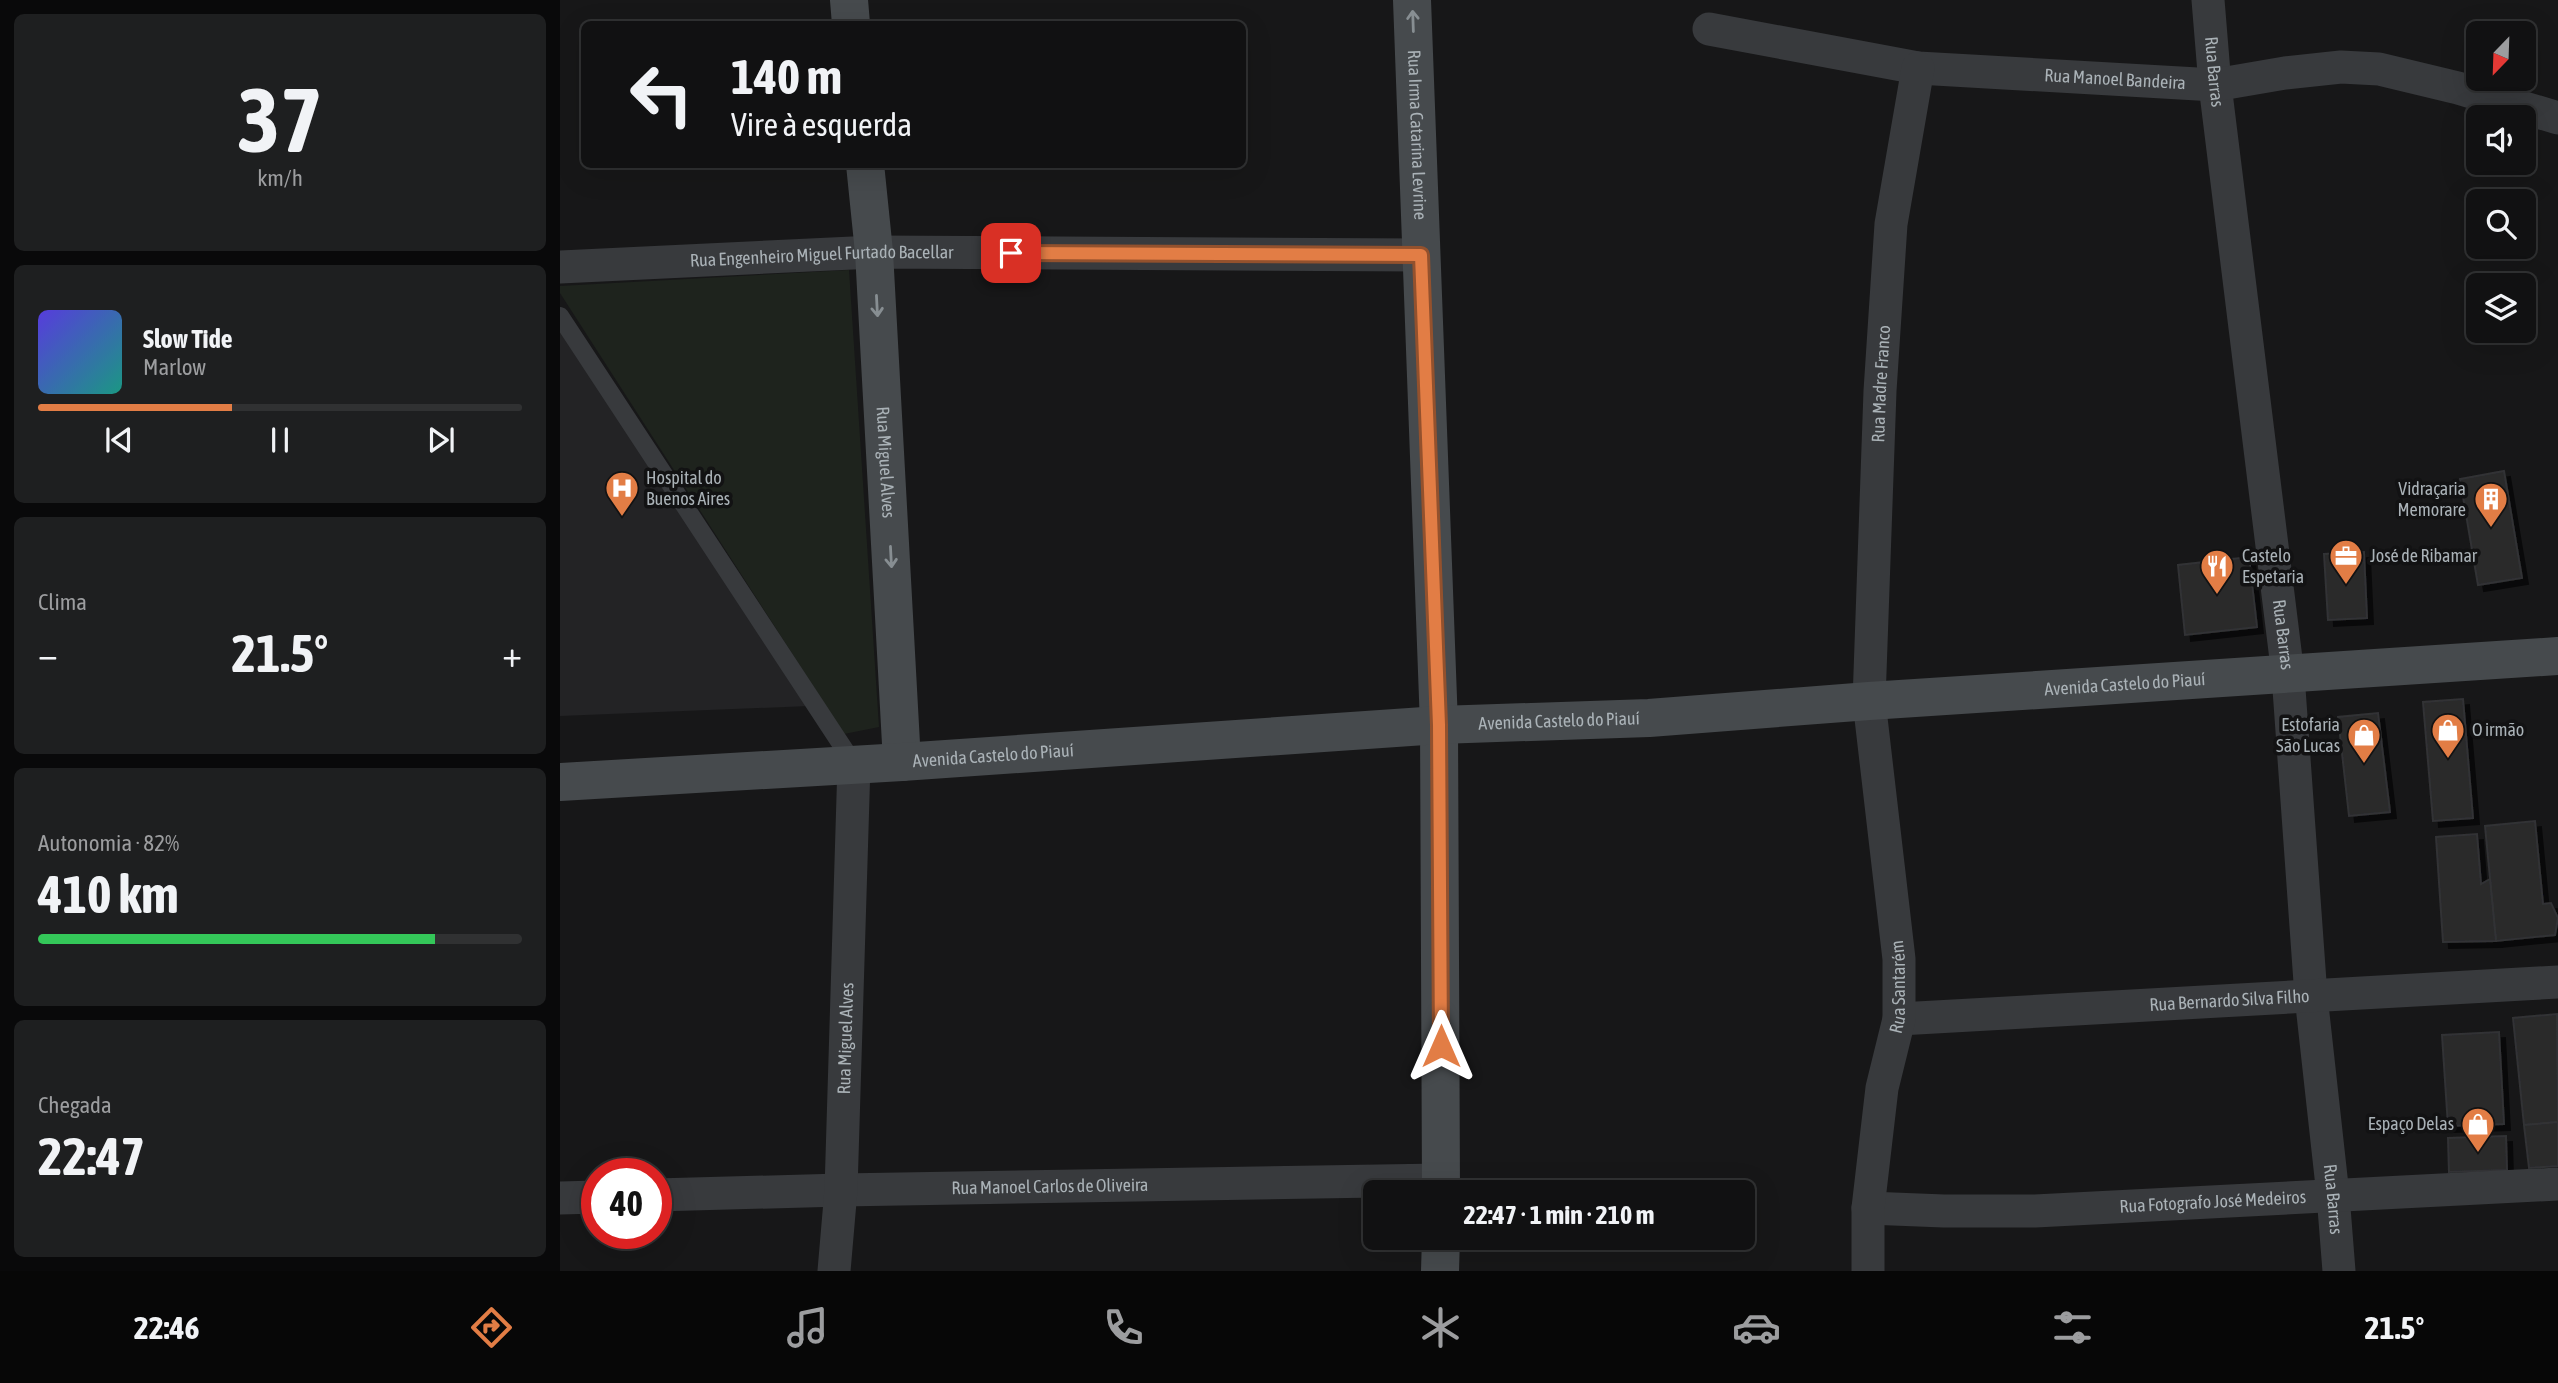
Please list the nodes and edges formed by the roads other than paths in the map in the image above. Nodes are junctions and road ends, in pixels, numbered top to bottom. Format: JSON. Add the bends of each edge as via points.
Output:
{"nodes":[{"id":1,"x":849,"y":0,"type":"edge"},
{"id":2,"x":1412,"y":0,"type":"edge"},
{"id":3,"x":2208,"y":0,"type":"edge"},
{"id":4,"x":852,"y":21,"type":"edge"},
{"id":5,"x":1709,"y":29,"type":"dead end"},
{"id":6,"x":1918,"y":68,"type":"junction"},
{"id":7,"x":2215,"y":85,"type":"junction"},
{"id":8,"x":2558,"y":118,"type":"edge"},
{"id":9,"x":865,"y":168,"type":"edge"},
{"id":10,"x":874,"y":252,"type":"junction"},
{"id":11,"x":1421,"y":255,"type":"junction"},
{"id":12,"x":560,"y":267,"type":"edge"},
{"id":13,"x":560,"y":316,"type":"edge"},
{"id":14,"x":2558,"y":656,"type":"edge"},
{"id":15,"x":2288,"y":675,"type":"junction"},
{"id":16,"x":1869,"y":701,"type":"junction"},
{"id":17,"x":1439,"y":725,"type":"junction"},
{"id":18,"x":902,"y":762,"type":"junction"},
{"id":19,"x":854,"y":764,"type":"junction"},
{"id":20,"x":560,"y":782,"type":"edge"},
{"id":21,"x":2558,"y":982,"type":"edge"},
{"id":22,"x":2311,"y":996,"type":"junction"},
{"id":23,"x":1899,"y":1019,"type":"junction"},
{"id":24,"x":1441,"y":1180,"type":"edge"},
{"id":25,"x":2558,"y":1184,"type":"edge"},
{"id":26,"x":1363,"y":1187,"type":"edge"},
{"id":27,"x":841,"y":1190,"type":"junction"},
{"id":28,"x":672,"y":1195,"type":"edge"},
{"id":29,"x":2333,"y":1195,"type":"junction"},
{"id":30,"x":581,"y":1197,"type":"edge"},
{"id":31,"x":560,"y":1198,"type":"edge"},
{"id":32,"x":1868,"y":1208,"type":"junction"},
{"id":33,"x":1441,"y":1250,"type":"edge"},
{"id":34,"x":834,"y":1271,"type":"edge"},
{"id":35,"x":1440,"y":1271,"type":"edge"},
{"id":36,"x":1868,"y":1271,"type":"edge"},
{"id":37,"x":2339,"y":1271,"type":"edge"}],
"edges":[{"from":1,"to":4,"type":"main road"},
{"from":11,"to":2,"type":"main road","name":"Rua Irma Catarina Levrine","one_way":true},
{"from":3,"to":7,"type":"street","name":"Rua Barras"},
{"from":5,"to":6,"type":"street","name":"Rua Manoel Bandeira"},
{"from":6,"to":7,"type":"street","name":"Rua Manoel Bandeira"},
{"from":6,"to":16,"type":"street","name":"Rua Madre Franco","via":[[1891,224]]},
{"from":7,"to":8,"type":"street","name":"Rua Manoel Bandeira","via":[[2341,67],[2379,69]]},
{"from":7,"to":15,"type":"street","name":"Rua Barras"},
{"from":9,"to":10,"type":"main road","name":"Rua Miguel Alves"},
{"from":10,"to":11,"type":"street","name":"Rua Engenheiro Miguel Furtado Bacellar"},
{"from":10,"to":12,"type":"street","name":"Rua Engenheiro Miguel Furtado Bacellar"},
{"from":10,"to":18,"type":"main road","name":"Rua Miguel Alves","one_way":true},
{"from":11,"to":17,"type":"main road","name":"Rua Irma Catarina Levrine"},
{"from":13,"to":19,"type":"lane"},
{"from":14,"to":15,"type":"main road","name":"Avenida Castelo do Piauí"},
{"from":15,"to":16,"type":"main road","name":"Avenida Castelo do Piauí"},
{"from":15,"to":22,"type":"street","name":"Rua Barras"},
{"from":16,"to":17,"type":"main road","name":"Avenida Castelo do Piauí","via":[[1649,718]]},
{"from":16,"to":23,"type":"street","name":"Rua Santarém","via":[[1899,959]]},
{"from":17,"to":18,"type":"main road","name":"Avenida Castelo do Piauí"},
{"from":17,"to":24,"type":"main road","name":"Rua Irma Catarina Levrine"},
{"from":18,"to":19,"type":"main road","name":"Avenida Castelo do Piauí"},
{"from":19,"to":20,"type":"main road","name":"Avenida Castelo do Piauí"},
{"from":19,"to":27,"type":"street","name":"Rua Miguel Alves"},
{"from":21,"to":22,"type":"street","name":"Rua Bernardo Silva Filho"},
{"from":22,"to":23,"type":"street","name":"Rua Bernardo Silva Filho"},
{"from":22,"to":29,"type":"street","name":"Rua Barras"},
{"from":23,"to":32,"type":"street","name":"Rua Santarém","via":[[1882,1088]]},
{"from":25,"to":29,"type":"street","name":"Rua Fotografo José Medeiros"},
{"from":26,"to":27,"type":"street","name":"Rua Manoel Carlos de Oliveira"},
{"from":27,"to":28,"type":"street","name":"Rua Manoel Carlos de Oliveira"},
{"from":27,"to":34,"type":"street","name":"Rua Miguel Alves"},
{"from":29,"to":32,"type":"street","name":"Rua Fotografo José Medeiros","via":[[2035,1212]]},
{"from":29,"to":37,"type":"street","name":"Rua Barras"},
{"from":30,"to":31,"type":"street"},
{"from":32,"to":36,"type":"street","name":"Rua Santarém"},
{"from":33,"to":35,"type":"main road"}]}
